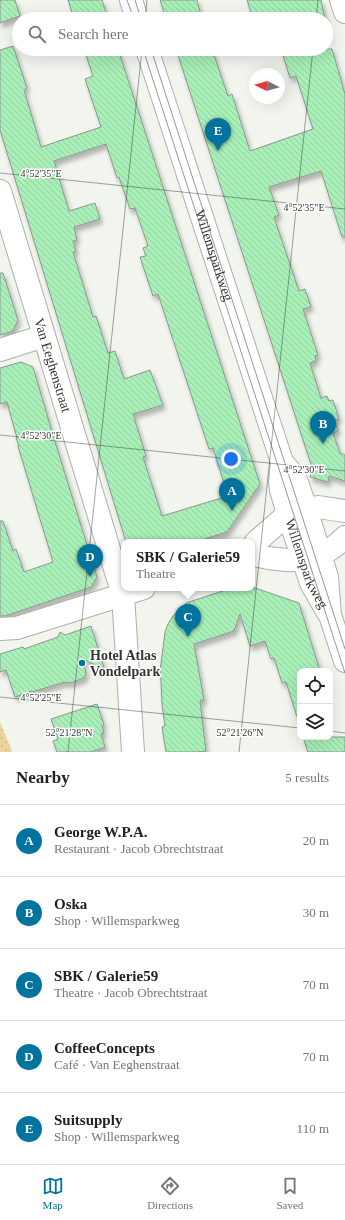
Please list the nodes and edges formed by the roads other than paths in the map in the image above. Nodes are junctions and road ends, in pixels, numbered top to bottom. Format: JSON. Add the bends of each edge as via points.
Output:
{"nodes":[{"id":1,"x":131,"y":0,"type":"edge"},
{"id":2,"x":341,"y":0,"type":"edge"},
{"id":3,"x":135,"y":12,"type":"edge"},
{"id":4,"x":345,"y":12,"type":"edge"},
{"id":5,"x":149,"y":56,"type":"edge"},
{"id":6,"x":0,"y":191,"type":"edge"},
{"id":7,"x":44,"y":336,"type":"junction"},
{"id":8,"x":0,"y":350,"type":"edge"},
{"id":9,"x":297,"y":511,"type":"junction"},
{"id":10,"x":345,"y":511,"type":"edge"},
{"id":11,"x":345,"y":537,"type":"edge"},
{"id":12,"x":255,"y":544,"type":"edge"},
{"id":13,"x":255,"y":555,"type":"edge"},
{"id":14,"x":312,"y":557,"type":"junction"},
{"id":15,"x":121,"y":585,"type":"edge"},
{"id":16,"x":123,"y":591,"type":"edge"},
{"id":17,"x":135,"y":591,"type":"edge"},
{"id":18,"x":124,"y":595,"type":"junction"},
{"id":19,"x":0,"y":629,"type":"edge"},
{"id":20,"x":345,"y":661,"type":"edge"},
{"id":21,"x":133,"y":752,"type":"edge"}],
"edges":[{"from":1,"to":3,"type":"street"},
{"from":2,"to":4,"type":"street"},
{"from":5,"to":9,"type":"street","name":"Willemsparkweg","via":[[282,462],[294,476]]},
{"from":6,"to":7,"type":"street","name":"Van Eeghenstraat"},
{"from":7,"to":8,"type":"street"},
{"from":7,"to":15,"type":"street","name":"Van Eeghenstraat"},
{"from":9,"to":10,"type":"street","via":[[318,507]]},
{"from":9,"to":12,"type":"street"},
{"from":9,"to":14,"type":"street","name":"Willemsparkweg"},
{"from":11,"to":14,"type":"street","via":[[338,544]]},
{"from":13,"to":14,"type":"street","via":[[293,561]]},
{"from":14,"to":20,"type":"street","name":"Willemsparkweg","via":[[327,578],[330,615]]},
{"from":16,"to":18,"type":"street","name":"Van Eeghenstraat"},
{"from":17,"to":18,"type":"street"},
{"from":18,"to":19,"type":"street","via":[[18,628]]},
{"from":18,"to":21,"type":"street","name":"Van Eeghenstraat"}]}
